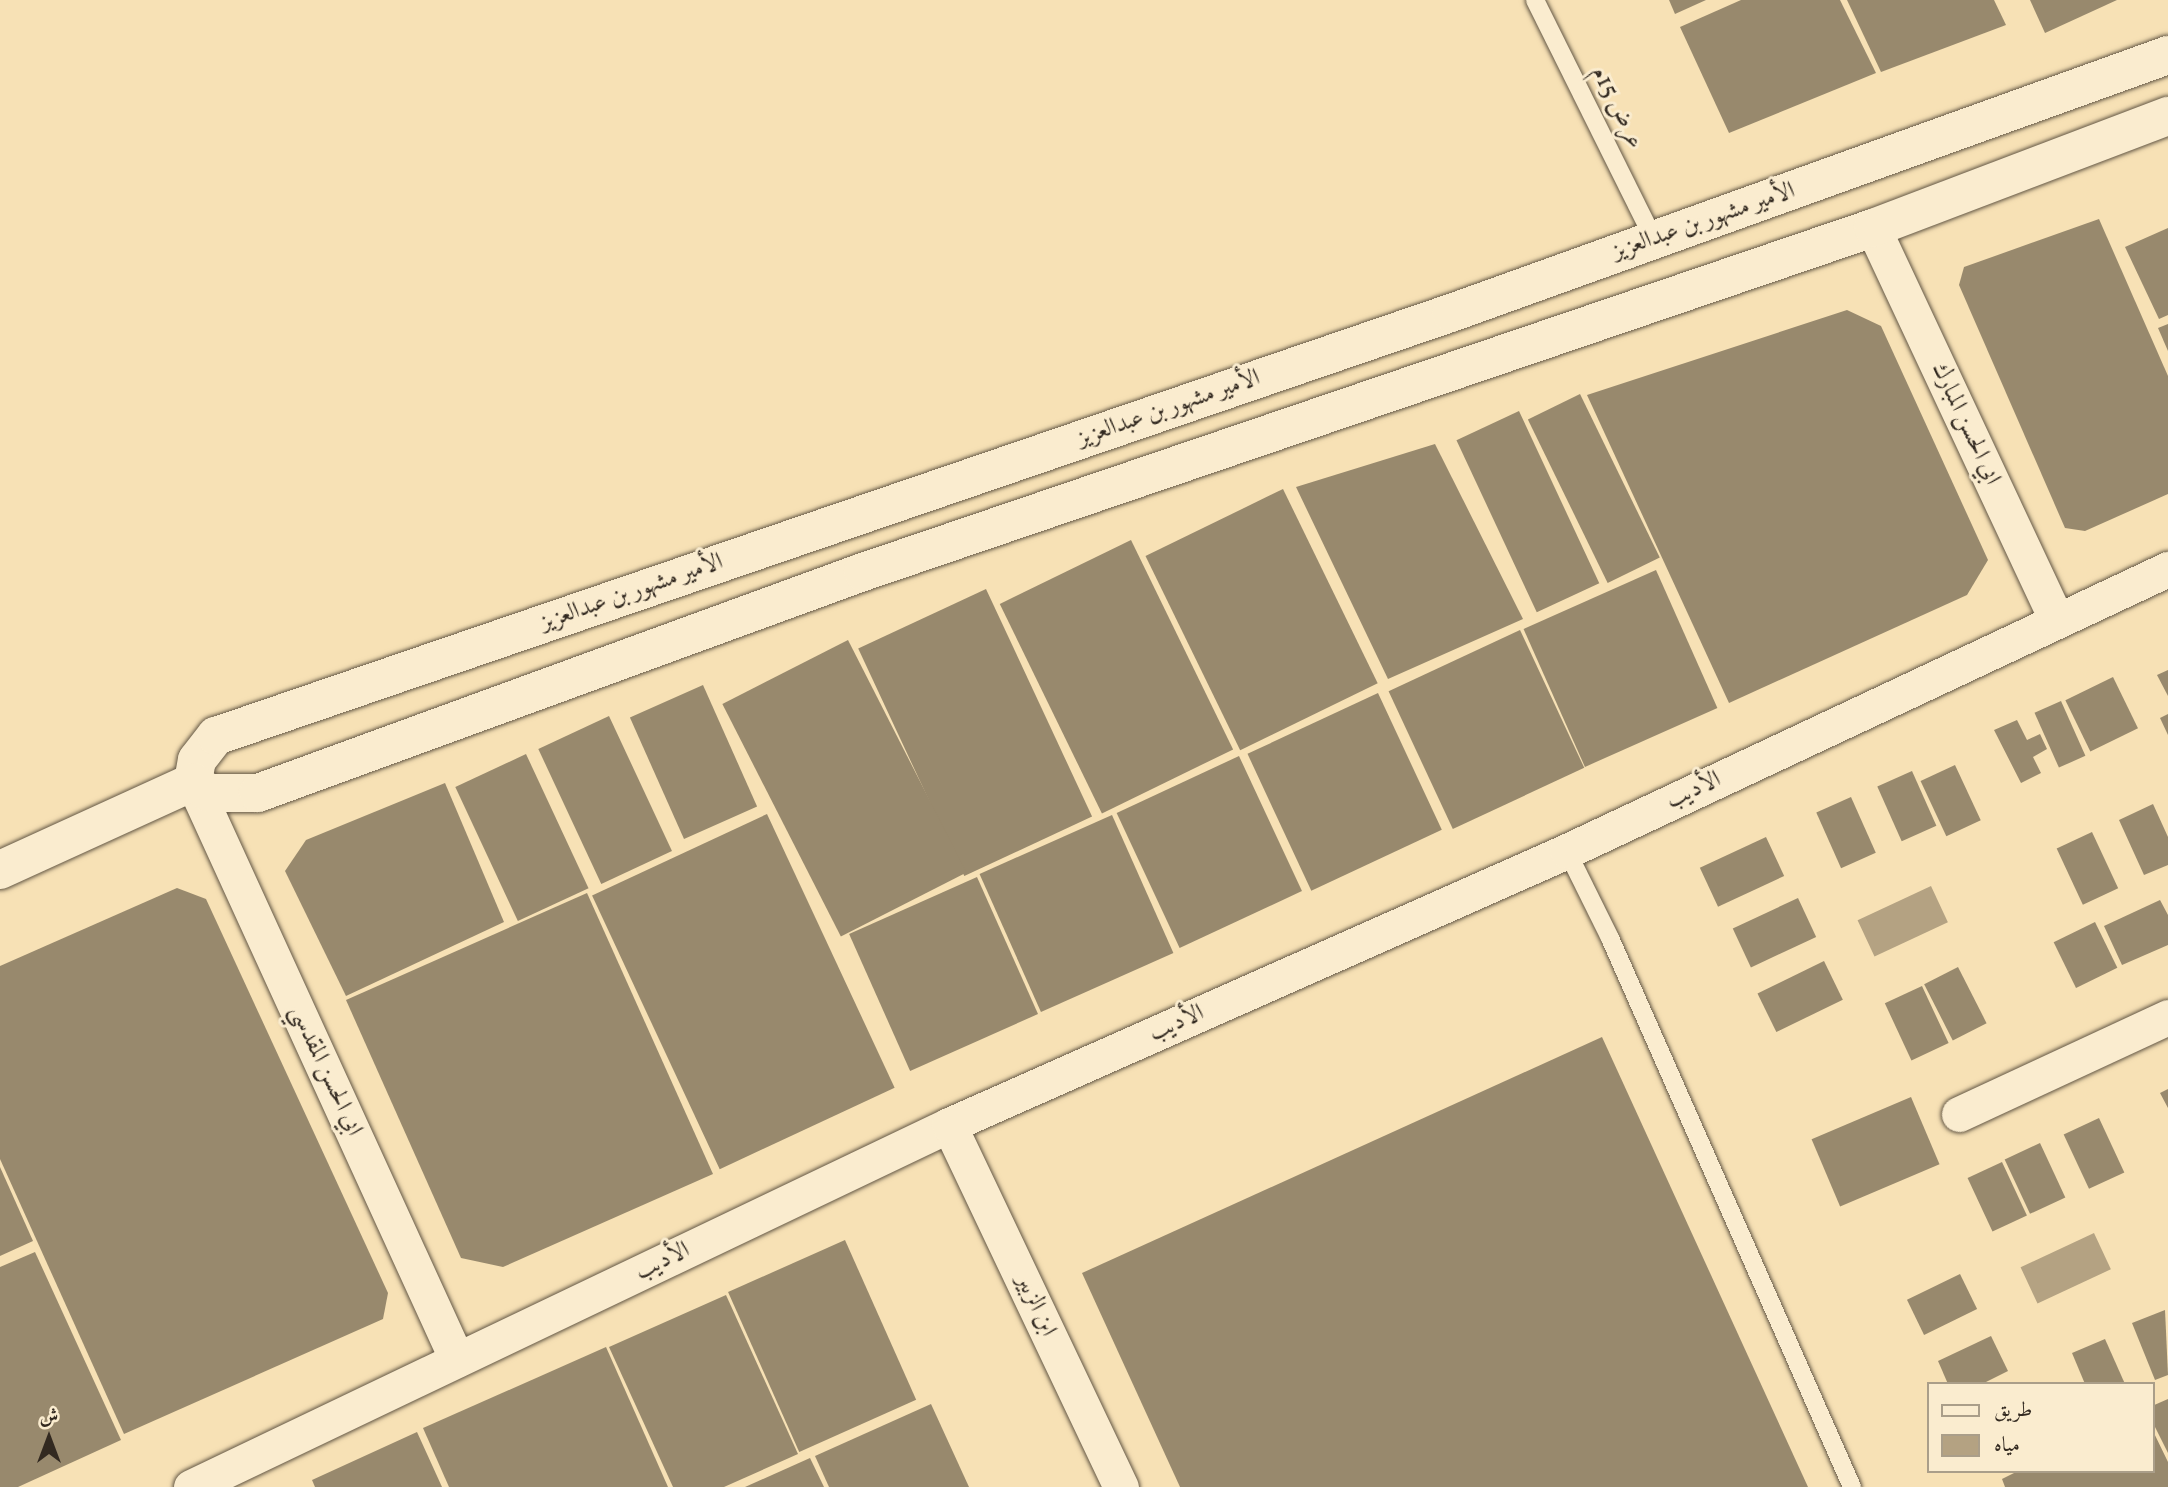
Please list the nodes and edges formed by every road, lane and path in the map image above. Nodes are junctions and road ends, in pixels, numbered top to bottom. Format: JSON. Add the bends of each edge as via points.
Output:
{"nodes":[{"id":1,"x":1535,"y":0,"type":"edge"},
{"id":2,"x":2168,"y":55,"type":"edge"},
{"id":3,"x":2168,"y":116,"type":"edge"},
{"id":4,"x":1873,"y":228,"type":"junction"},
{"id":5,"x":1653,"y":238,"type":"junction"},
{"id":6,"x":2168,"y":569,"type":"edge"},
{"id":7,"x":2057,"y":620,"type":"junction"},
{"id":8,"x":193,"y":782,"type":"junction"},
{"id":9,"x":1567,"y":851,"type":"junction"},
{"id":10,"x":0,"y":870,"type":"edge"},
{"id":11,"x":2168,"y":1017,"type":"edge"},
{"id":12,"x":1959,"y":1114,"type":"dead end"},
{"id":13,"x":949,"y":1125,"type":"junction"},
{"id":14,"x":457,"y":1360,"type":"junction"},
{"id":15,"x":191,"y":1487,"type":"edge"},
{"id":16,"x":1121,"y":1487,"type":"edge"},
{"id":17,"x":1852,"y":1487,"type":"edge"}],
"edges":[{"from":1,"to":5,"type":"lane","name":"عرض 15م"},
{"from":2,"to":5,"type":"street","name":"الأمير مشهور بن عبدالعزيز"},
{"from":3,"to":4,"type":"street"},
{"from":4,"to":7,"type":"street","name":"ابي الحسن المبارك"},
{"from":4,"to":8,"type":"street","via":[[863,572],[258,793],[209,793]]},
{"from":5,"to":8,"type":"street","name":"الأمير مشهور بن عبدالعزيز","via":[[1425,322],[216,736],[197,760]]},
{"from":6,"to":7,"type":"street","name":"الأديب"},
{"from":7,"to":9,"type":"street","name":"الأديب"},
{"from":8,"to":10,"type":"street"},
{"from":8,"to":14,"type":"street","name":"ابي الحسن المقدسي"},
{"from":9,"to":13,"type":"street","name":"الأديب"},
{"from":9,"to":17,"type":"lane","via":[[1616,951]]},
{"from":11,"to":12,"type":"street"},
{"from":13,"to":14,"type":"street","name":"الأديب"},
{"from":13,"to":16,"type":"street","name":"ابن الزبير"},
{"from":14,"to":15,"type":"street","name":"الأديب"}]}
